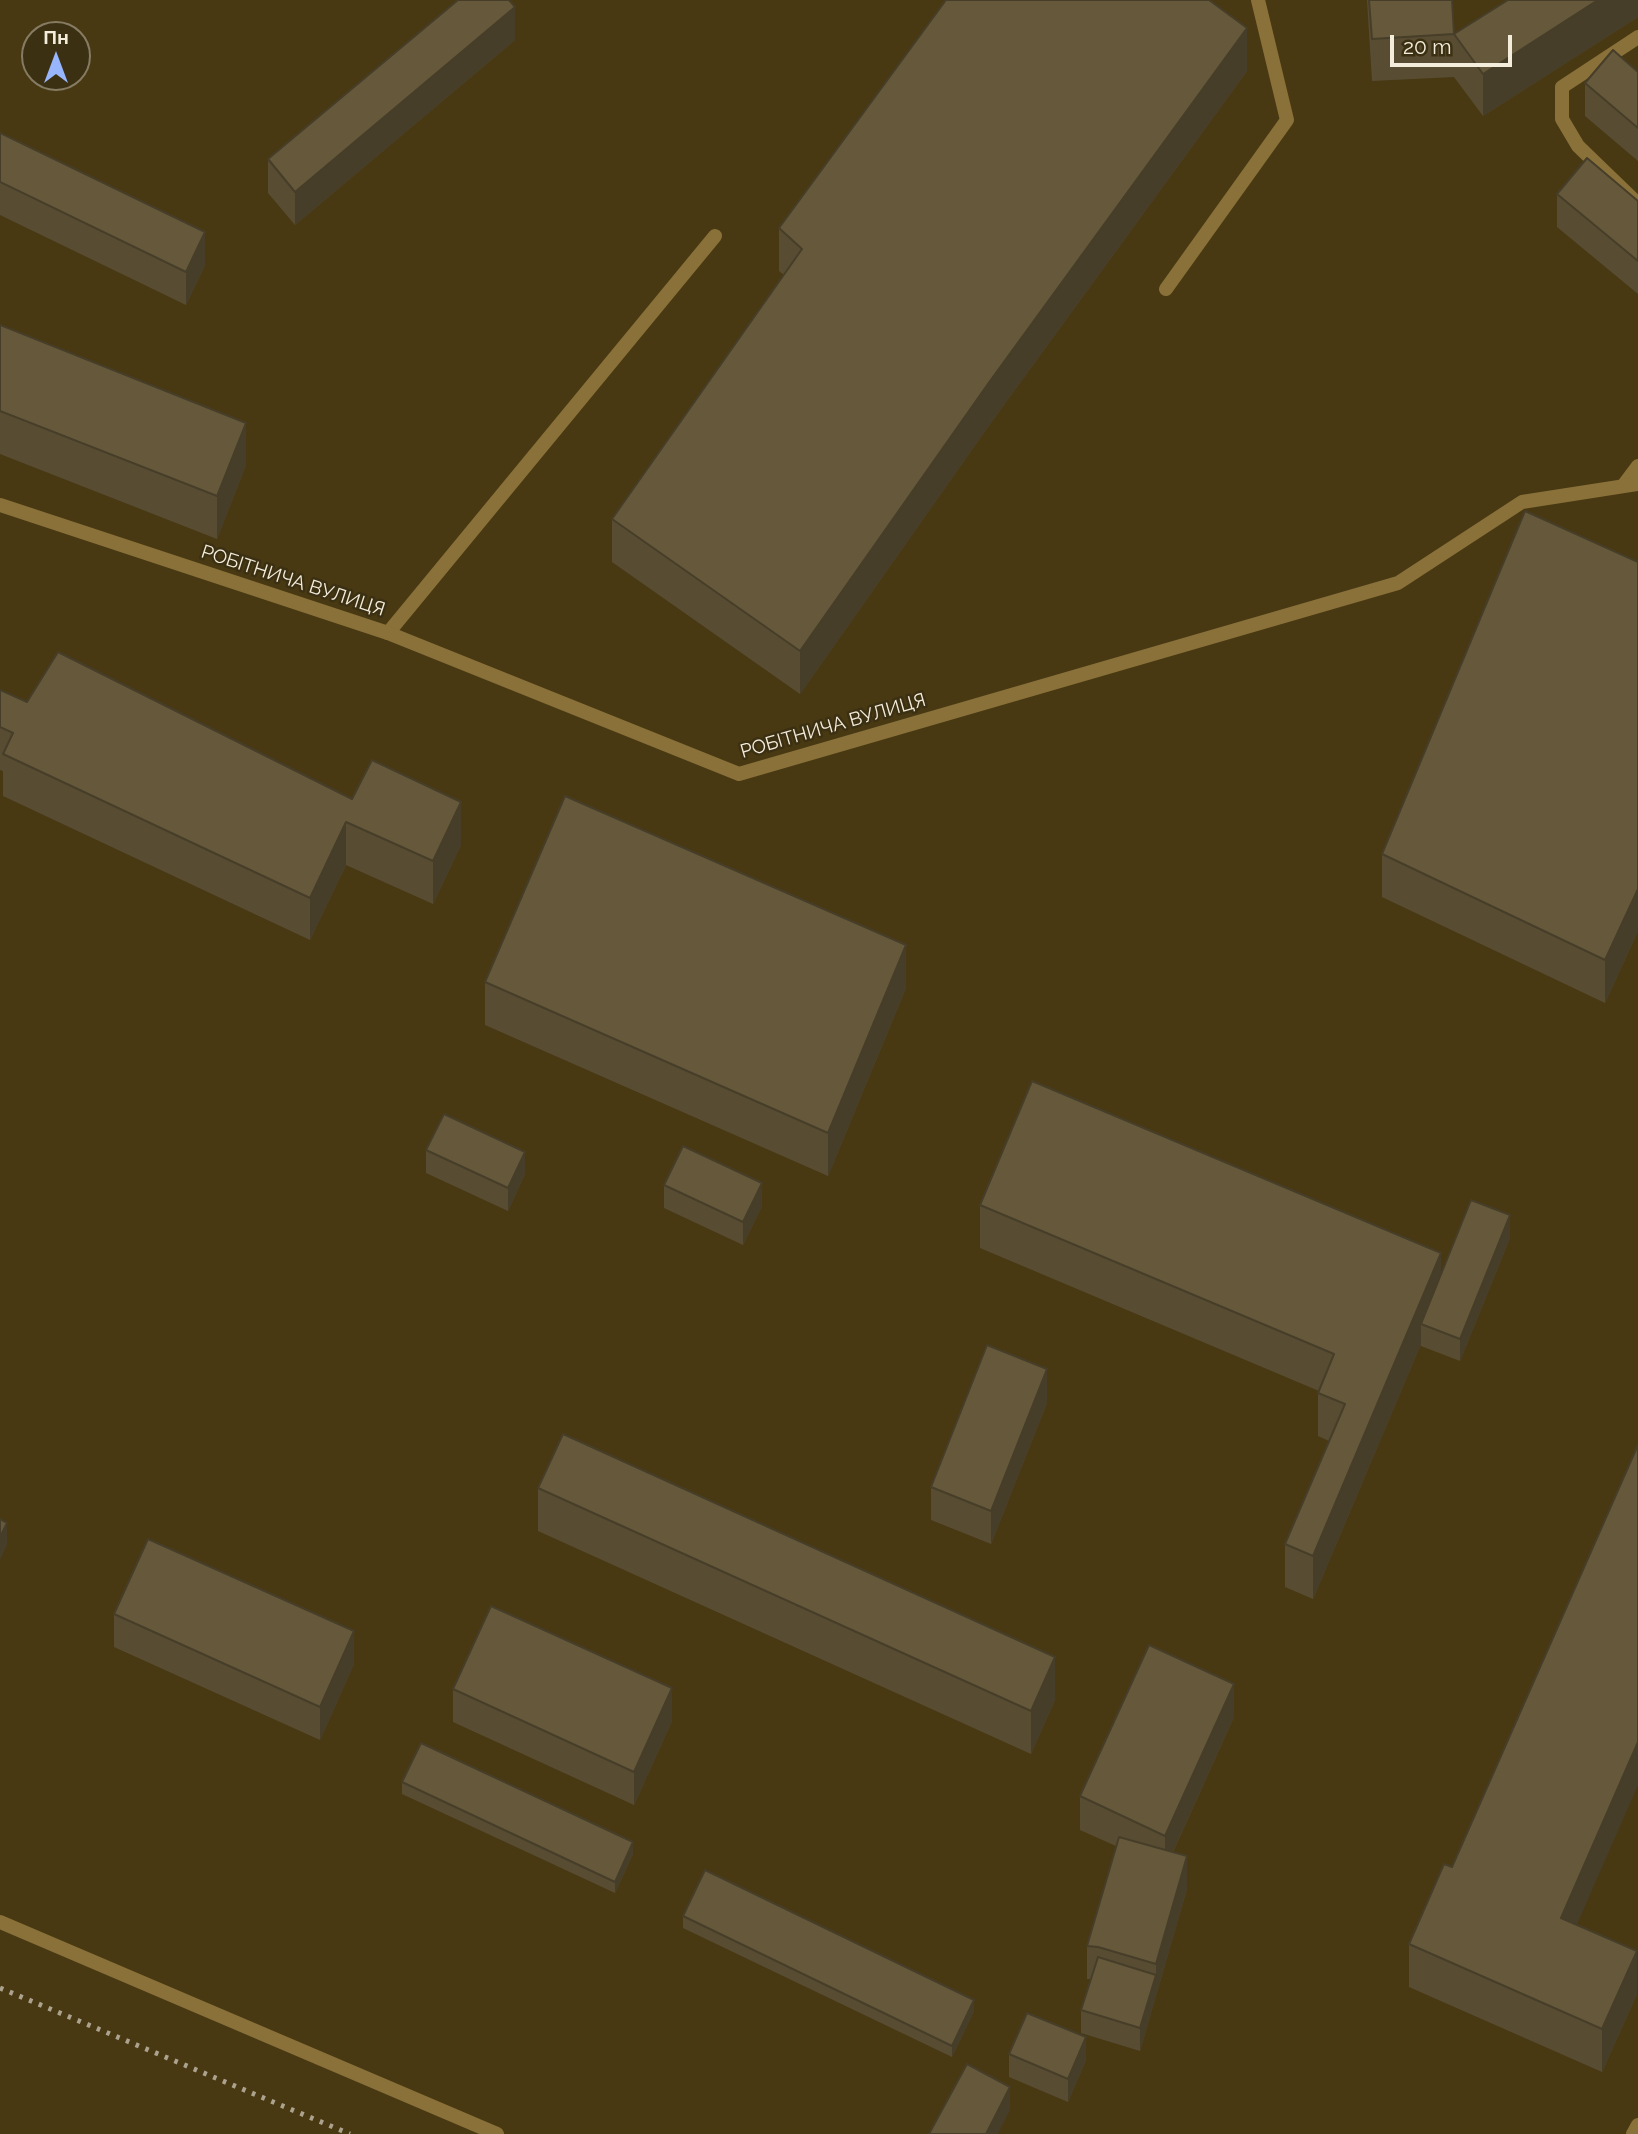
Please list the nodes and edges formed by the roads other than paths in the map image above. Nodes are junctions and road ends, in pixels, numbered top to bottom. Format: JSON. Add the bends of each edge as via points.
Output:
{"nodes":[{"id":1,"x":1258,"y":0,"type":"edge"},
{"id":2,"x":1638,"y":37,"type":"edge"},
{"id":3,"x":1638,"y":204,"type":"edge"},
{"id":4,"x":715,"y":236,"type":"dead end"},
{"id":5,"x":1166,"y":289,"type":"dead end"},
{"id":6,"x":1638,"y":466,"type":"edge"},
{"id":7,"x":1638,"y":484,"type":"edge"},
{"id":8,"x":1623,"y":486,"type":"junction"},
{"id":9,"x":0,"y":505,"type":"edge"},
{"id":10,"x":388,"y":633,"type":"junction"},
{"id":11,"x":0,"y":1922,"type":"edge"},
{"id":12,"x":1638,"y":2125,"type":"edge"},
{"id":13,"x":497,"y":2134,"type":"edge"},
{"id":14,"x":1633,"y":2134,"type":"edge"}],
"edges":[{"from":1,"to":5,"type":"street","via":[[1287,120]]},
{"from":2,"to":3,"type":"street","via":[[1614,60],[1562,87],[1562,119],[1578,146]]},
{"from":4,"to":10,"type":"street"},
{"from":6,"to":8,"type":"street"},
{"from":7,"to":8,"type":"street","name":"РОБІТНИЧА ВУЛИЦЯ"},
{"from":8,"to":10,"type":"street","name":"РОБІТНИЧА ВУЛИЦЯ","via":[[1522,502],[1398,583],[739,774]]},
{"from":9,"to":10,"type":"street","name":"РОБІТНИЧА ВУЛИЦЯ"},
{"from":11,"to":13,"type":"street"},
{"from":12,"to":14,"type":"street"}]}
